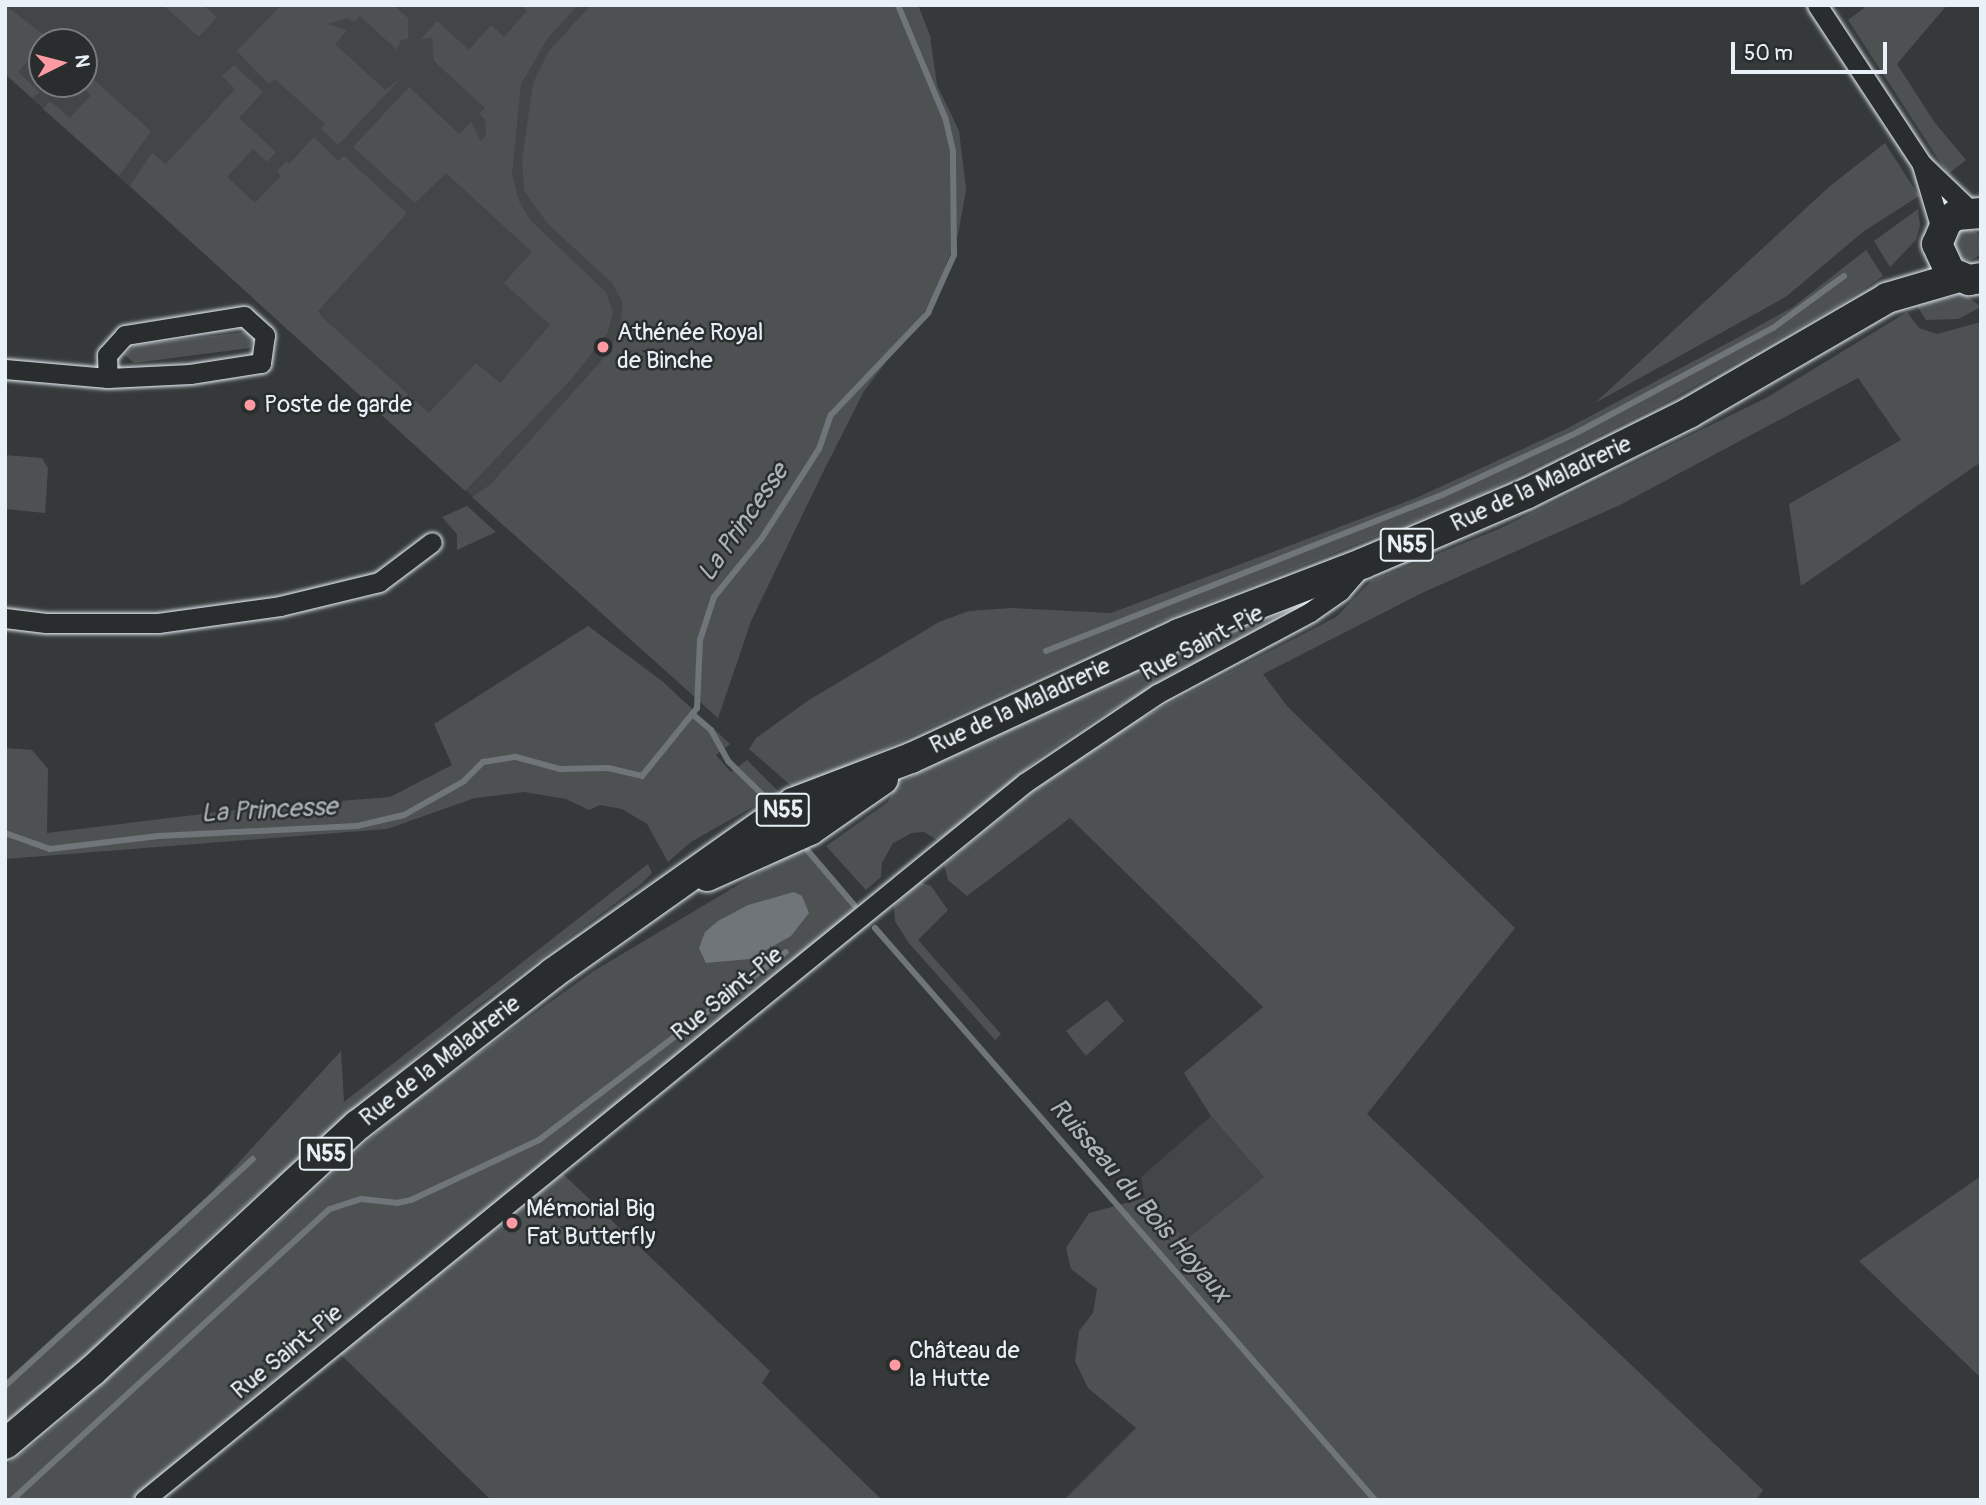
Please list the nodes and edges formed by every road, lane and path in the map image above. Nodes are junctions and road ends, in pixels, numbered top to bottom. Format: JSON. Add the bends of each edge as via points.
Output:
{"nodes":[{"id":1,"x":1816,"y":5,"type":"edge"},
{"id":2,"x":1922,"y":164,"type":"junction"},
{"id":3,"x":1976,"y":212,"type":"edge"},
{"id":4,"x":1939,"y":237,"type":"junction"},
{"id":5,"x":1972,"y":281,"type":"edge"},
{"id":6,"x":1887,"y":298,"type":"junction"},
{"id":7,"x":5,"y":369,"type":"edge"},
{"id":8,"x":108,"y":378,"type":"junction"},
{"id":9,"x":432,"y":542,"type":"dead end"},
{"id":10,"x":1364,"y":563,"type":"junction"},
{"id":11,"x":5,"y":618,"type":"edge"},
{"id":12,"x":5,"y":1444,"type":"edge"},
{"id":13,"x":144,"y":1500,"type":"edge"}],
"edges":[{"from":1,"to":2,"type":"street"},
{"from":2,"to":3,"type":"street"},
{"from":2,"to":4,"type":"street"},
{"from":3,"to":4,"type":"main road","number":"N55","via":[[1956,215]]},
{"from":4,"to":5,"type":"main road","number":"N55","via":[[1942,264]]},
{"from":4,"to":6,"type":"main road","name":"Rue de la Maladrerie","number":"N55"},
{"from":5,"to":6,"type":"main road","name":"Rue de la Maladrerie","number":"N55"},
{"from":6,"to":10,"type":"main road","name":"Rue de la Maladrerie","number":"N55","via":[[1616,451]]},
{"from":7,"to":8,"type":"street"},
{"from":8,"to":8,"type":"street","via":[[190,374],[261,363],[265,335],[244,316],[125,335],[107,355]]},
{"from":9,"to":11,"type":"street","via":[[379,582],[280,606],[158,623],[46,623]]},
{"from":10,"to":12,"type":"main road","name":"Rue de la Maladrerie","number":"N55","via":[[1102,667],[911,758],[793,803],[738,838],[480,1027],[358,1125],[92,1371]]},
{"from":10,"to":13,"type":"street","name":"Rue Saint-Pie","via":[[1340,591],[1310,612],[1157,694],[1083,741],[923,865]]}]}
